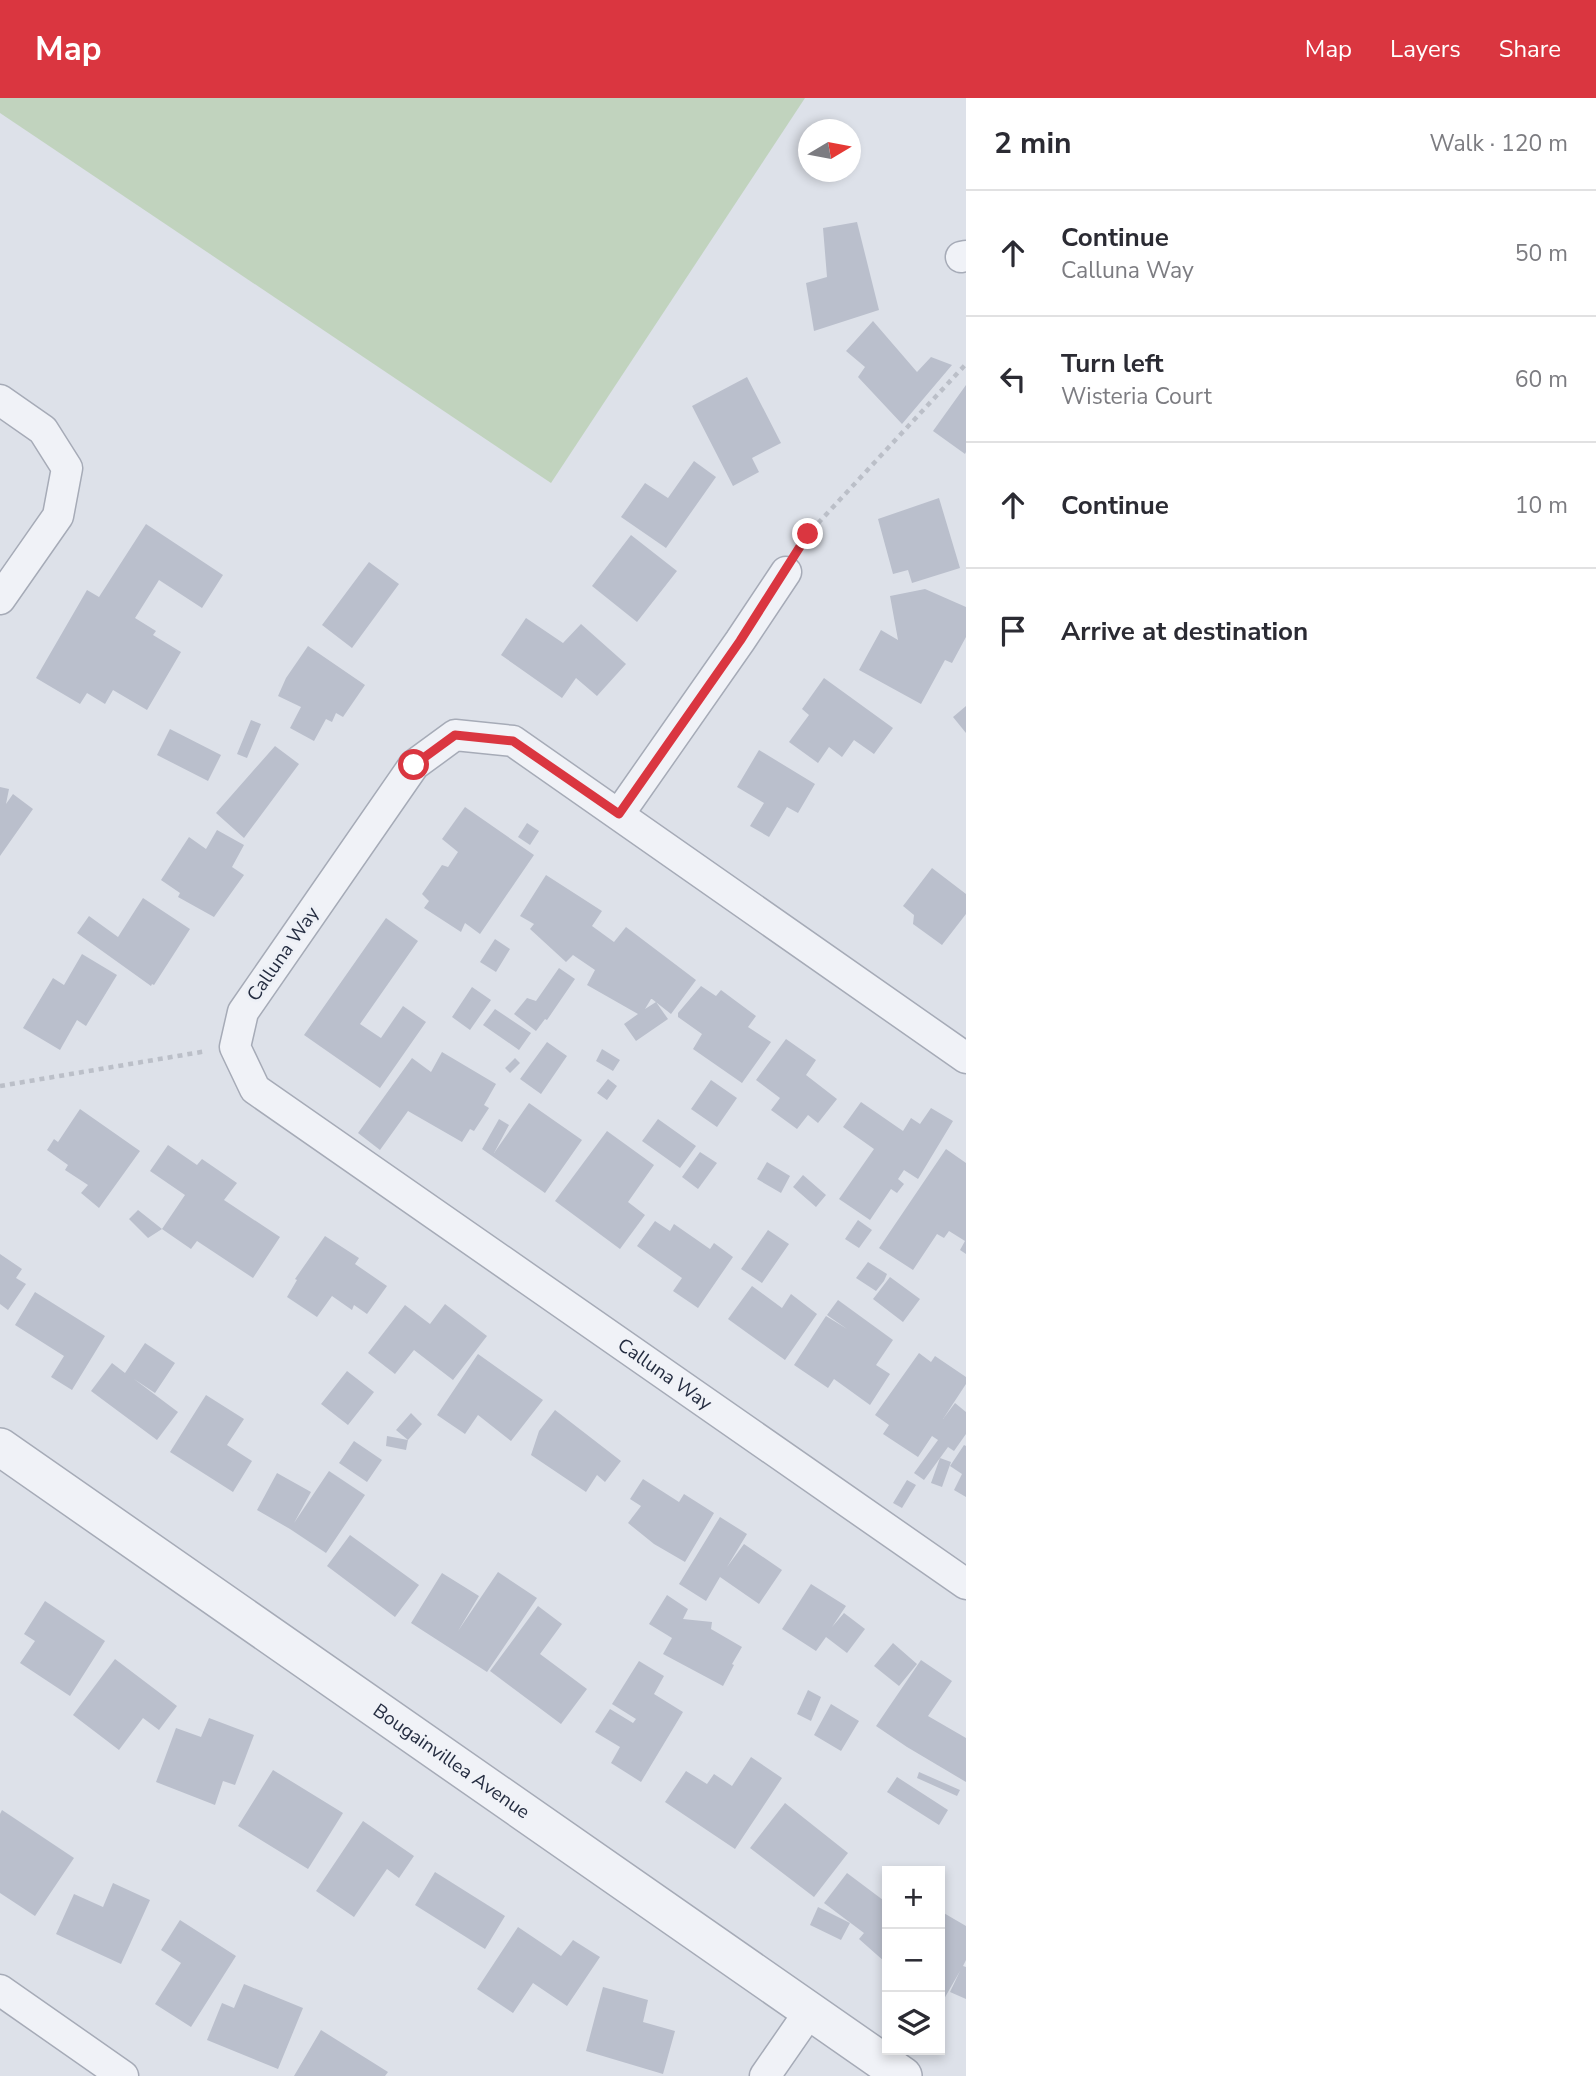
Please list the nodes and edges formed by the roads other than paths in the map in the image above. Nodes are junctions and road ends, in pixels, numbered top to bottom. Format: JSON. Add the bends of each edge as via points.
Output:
{"nodes":[{"id":1,"x":0,"y":400,"type":"edge"},
{"id":2,"x":786,"y":572,"type":"road end"},
{"id":3,"x":0,"y":599,"type":"edge"},
{"id":4,"x":619,"y":814,"type":"junction"},
{"id":5,"x":966,"y":1058,"type":"edge"},
{"id":6,"x":0,"y":1447,"type":"edge"},
{"id":7,"x":966,"y":1584,"type":"edge"},
{"id":8,"x":0,"y":1990,"type":"edge"},
{"id":9,"x":810,"y":2011,"type":"junction"},
{"id":10,"x":124,"y":2076,"type":"edge"},
{"id":11,"x":765,"y":2076,"type":"edge"},
{"id":12,"x":903,"y":2076,"type":"edge"}],
"edges":[{"from":1,"to":3,"type":"street","via":[[43,430],[67,468],[58,516]]},
{"from":2,"to":4,"type":"street"},
{"from":4,"to":5,"type":"street","name":"Calluna Way"},
{"from":4,"to":7,"type":"street","name":"Calluna Way","via":[[513,741],[455,735],[414,765],[243,1012],[235,1047],[256,1089]]},
{"from":6,"to":9,"type":"street","name":"Bougainvillea Avenue"},
{"from":8,"to":10,"type":"street"},
{"from":9,"to":11,"type":"street"},
{"from":9,"to":12,"type":"street","name":"Bougainvillea Avenue"}]}
